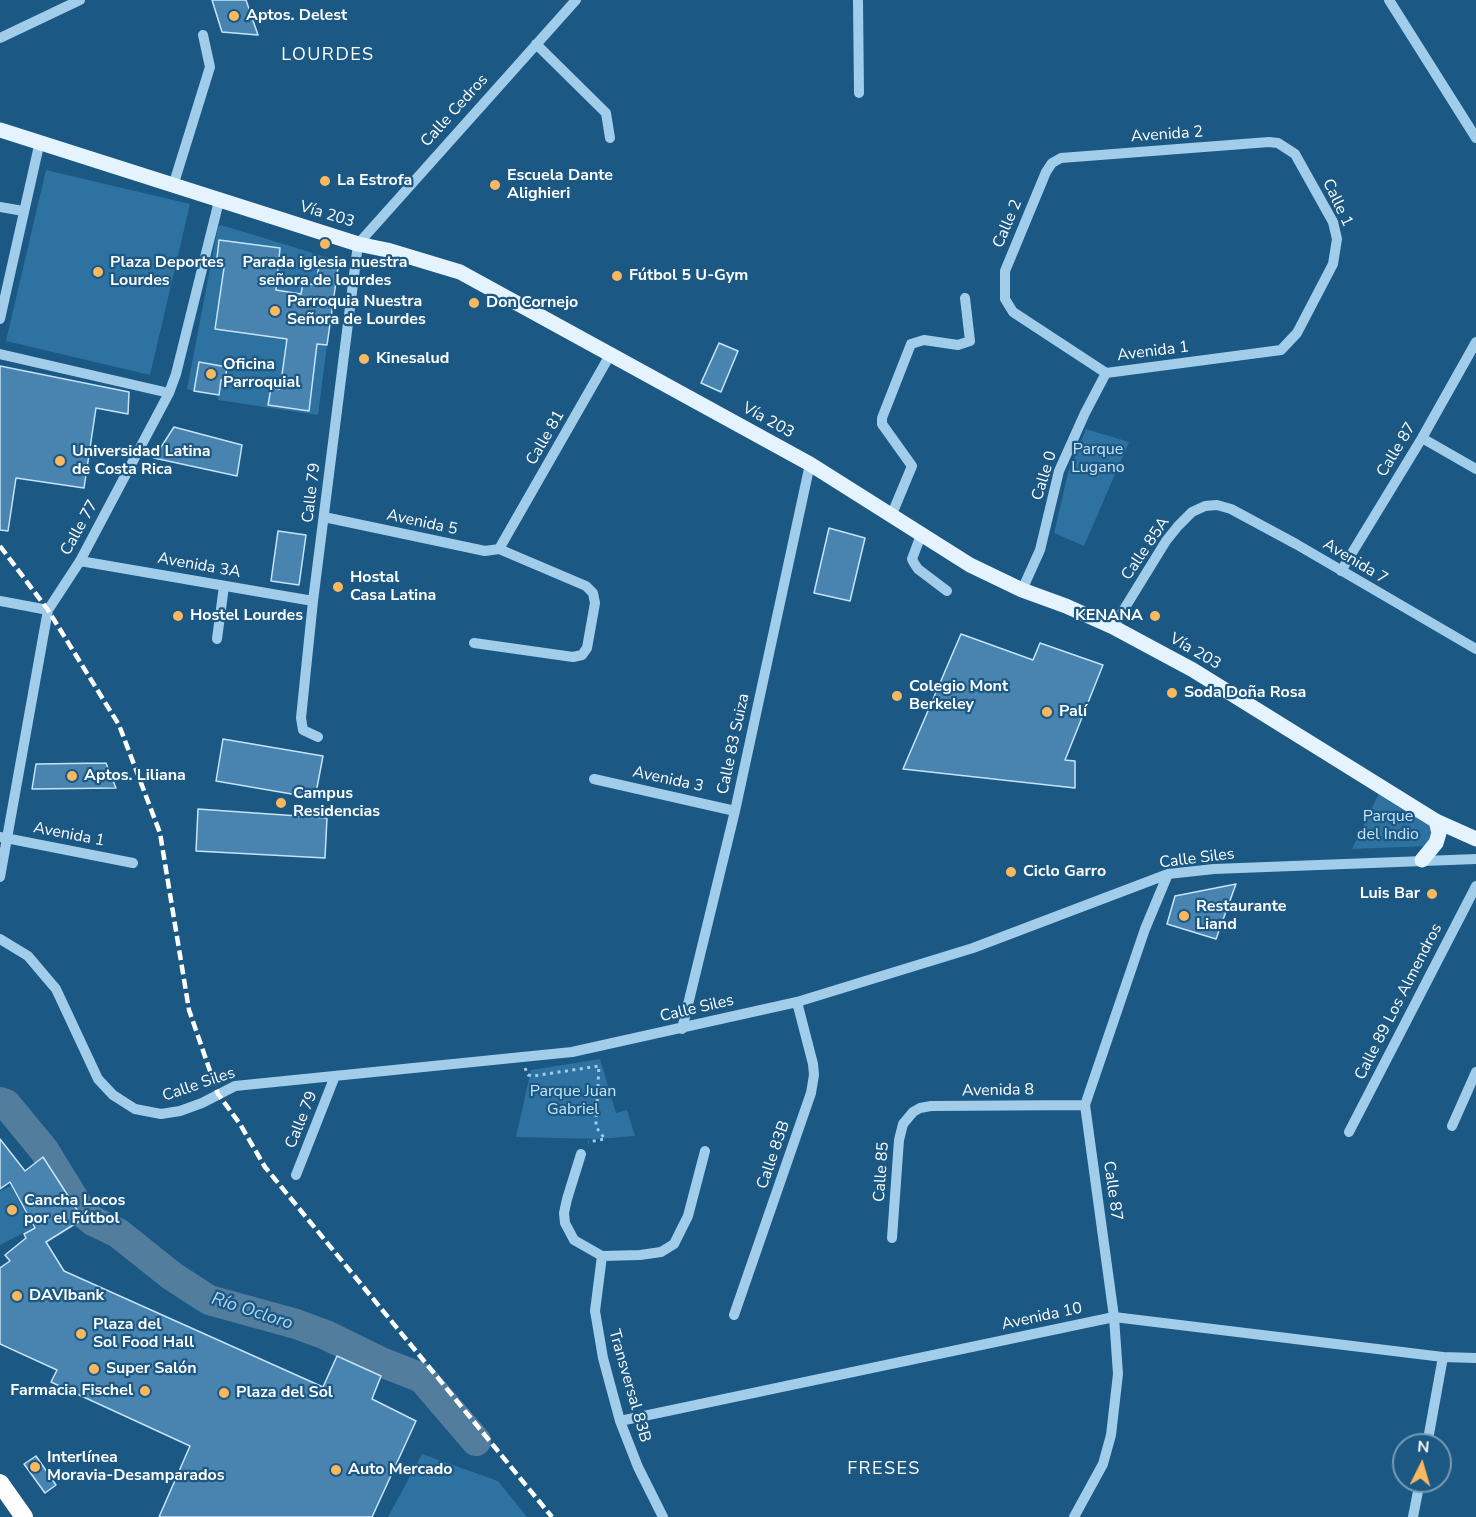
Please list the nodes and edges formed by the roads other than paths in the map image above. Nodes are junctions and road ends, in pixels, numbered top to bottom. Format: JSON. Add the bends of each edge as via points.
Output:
{"nodes":[{"id":1,"x":80,"y":0,"type":"edge"},
{"id":2,"x":576,"y":0,"type":"edge"},
{"id":3,"x":858,"y":0,"type":"edge"},
{"id":4,"x":1389,"y":0,"type":"edge"},
{"id":5,"x":203,"y":35,"type":"dead end"},
{"id":6,"x":0,"y":38,"type":"edge"},
{"id":7,"x":536,"y":44,"type":"junction"},
{"id":8,"x":859,"y":93,"type":"dead end"},
{"id":9,"x":0,"y":130,"type":"edge"},
{"id":10,"x":610,"y":138,"type":"dead end"},
{"id":11,"x":1476,"y":138,"type":"edge"},
{"id":12,"x":40,"y":141,"type":"junction"},
{"id":13,"x":1285,"y":147,"type":"joint"},
{"id":14,"x":1053,"y":163,"type":"joint"},
{"id":15,"x":173,"y":186,"type":"junction"},
{"id":16,"x":219,"y":201,"type":"junction"},
{"id":17,"x":0,"y":207,"type":"edge"},
{"id":18,"x":23,"y":211,"type":"junction"},
{"id":19,"x":358,"y":244,"type":"junction"},
{"id":20,"x":965,"y":298,"type":"dead end"},
{"id":21,"x":1005,"y":299,"type":"joint"},
{"id":22,"x":0,"y":319,"type":"edge"},
{"id":23,"x":1291,"y":342,"type":"joint"},
{"id":24,"x":1476,"y":342,"type":"edge"},
{"id":25,"x":0,"y":354,"type":"edge"},
{"id":26,"x":610,"y":355,"type":"junction"},
{"id":27,"x":1106,"y":373,"type":"junction"},
{"id":28,"x":169,"y":393,"type":"junction"},
{"id":29,"x":1422,"y":438,"type":"junction"},
{"id":30,"x":810,"y":464,"type":"junction"},
{"id":31,"x":1476,"y":469,"type":"edge"},
{"id":32,"x":1217,"y":505,"type":"joint"},
{"id":33,"x":892,"y":514,"type":"junction"},
{"id":34,"x":324,"y":518,"type":"junction"},
{"id":35,"x":921,"y":535,"type":"junction"},
{"id":36,"x":499,"y":549,"type":"junction"},
{"id":37,"x":80,"y":561,"type":"junction"},
{"id":38,"x":1341,"y":571,"type":"junction"},
{"id":39,"x":224,"y":585,"type":"junction"},
{"id":40,"x":947,"y":591,"type":"dead end"},
{"id":41,"x":1022,"y":591,"type":"junction"},
{"id":42,"x":0,"y":601,"type":"edge"},
{"id":43,"x":313,"y":601,"type":"junction"},
{"id":44,"x":48,"y":610,"type":"junction"},
{"id":45,"x":1113,"y":627,"type":"junction"},
{"id":46,"x":218,"y":639,"type":"dead end"},
{"id":47,"x":474,"y":643,"type":"dead end"},
{"id":48,"x":1476,"y":649,"type":"edge"},
{"id":49,"x":318,"y":737,"type":"dead end"},
{"id":50,"x":594,"y":779,"type":"dead end"},
{"id":51,"x":735,"y":811,"type":"junction"},
{"id":52,"x":1436,"y":821,"type":"junction"},
{"id":53,"x":3,"y":838,"type":"edge"},
{"id":54,"x":1476,"y":839,"type":"edge"},
{"id":55,"x":1476,"y":859,"type":"edge"},
{"id":56,"x":1422,"y":860,"type":"junction"},
{"id":57,"x":133,"y":863,"type":"dead end"},
{"id":58,"x":1168,"y":874,"type":"junction"},
{"id":59,"x":0,"y":877,"type":"edge"},
{"id":60,"x":1476,"y":886,"type":"edge"},
{"id":61,"x":0,"y":939,"type":"edge"},
{"id":62,"x":797,"y":1002,"type":"junction"},
{"id":63,"x":682,"y":1029,"type":"junction"},
{"id":64,"x":1476,"y":1072,"type":"edge"},
{"id":65,"x":336,"y":1076,"type":"junction"},
{"id":66,"x":1086,"y":1105,"type":"junction"},
{"id":67,"x":913,"y":1112,"type":"joint"},
{"id":68,"x":1452,"y":1126,"type":"dead end"},
{"id":69,"x":1350,"y":1132,"type":"dead end"},
{"id":70,"x":705,"y":1151,"type":"dead end"},
{"id":71,"x":581,"y":1154,"type":"road end"},
{"id":72,"x":296,"y":1175,"type":"dead end"},
{"id":73,"x":892,"y":1239,"type":"dead end"},
{"id":74,"x":602,"y":1256,"type":"junction"},
{"id":75,"x":734,"y":1315,"type":"dead end"},
{"id":76,"x":1114,"y":1317,"type":"junction"},
{"id":77,"x":1443,"y":1357,"type":"junction"},
{"id":78,"x":1476,"y":1358,"type":"edge"},
{"id":79,"x":620,"y":1421,"type":"junction"},
{"id":80,"x":1429,"y":1433,"type":"edge"},
{"id":81,"x":0,"y":1482,"type":"edge"},
{"id":82,"x":1418,"y":1493,"type":"edge"},
{"id":83,"x":24,"y":1517,"type":"edge"},
{"id":84,"x":663,"y":1517,"type":"edge"},
{"id":85,"x":1074,"y":1517,"type":"edge"},
{"id":86,"x":1413,"y":1517,"type":"edge"}],
"edges":[{"from":1,"to":6,"type":"street"},
{"from":2,"to":7,"type":"street","name":"Calle Cedros"},
{"from":3,"to":8,"type":"street"},
{"from":4,"to":11,"type":"street"},
{"from":5,"to":15,"type":"street","via":[[210,67]]},
{"from":7,"to":10,"type":"street","via":[[606,113]]},
{"from":7,"to":19,"type":"street","name":"Calle Cedros"},
{"from":9,"to":12,"type":"main road","name":"Vía 203"},
{"from":12,"to":15,"type":"main road","name":"Vía 203"},
{"from":12,"to":18,"type":"street"},
{"from":13,"to":14,"type":"street","name":"Avenida 2","via":[[1269,142],[1061,158]]},
{"from":13,"to":23,"type":"street","name":"Calle 1","via":[[1295,154],[1333,222],[1337,239],[1333,264]]},
{"from":14,"to":21,"type":"street","name":"Calle 2","via":[[1005,271]]},
{"from":15,"to":16,"type":"main road","name":"Vía 203"},
{"from":16,"to":19,"type":"main road","name":"Vía 203"},
{"from":16,"to":28,"type":"street","name":"Calle 77"},
{"from":17,"to":18,"type":"street"},
{"from":18,"to":22,"type":"street"},
{"from":19,"to":26,"type":"main road","name":"Vía 203","via":[[460,272]]},
{"from":19,"to":34,"type":"street","name":"Calle 79"},
{"from":20,"to":33,"type":"street","via":[[970,341],[958,345],[924,340],[911,344],[882,418],[882,424],[912,466]]},
{"from":21,"to":27,"type":"street","name":"Avenida 1","via":[[1013,312]]},
{"from":23,"to":27,"type":"street","name":"Avenida 1","via":[[1269,353]]},
{"from":24,"to":29,"type":"street","name":"Calle 87"},
{"from":25,"to":28,"type":"street"},
{"from":26,"to":30,"type":"main road","name":"Vía 203"},
{"from":26,"to":36,"type":"street","name":"Calle 81"},
{"from":27,"to":41,"type":"street","name":"Calle 0","via":[[1059,471],[1040,550]]},
{"from":28,"to":37,"type":"street","name":"Calle 77"},
{"from":29,"to":31,"type":"street"},
{"from":29,"to":38,"type":"street","name":"Calle 87"},
{"from":30,"to":33,"type":"main road","name":"Vía 203"},
{"from":30,"to":51,"type":"street","name":"Calle 83 Suiza"},
{"from":32,"to":38,"type":"street","name":"Avenida 7","via":[[1231,508]]},
{"from":32,"to":45,"type":"street","name":"Calle 85A","via":[[1192,512],[1178,526]]},
{"from":33,"to":35,"type":"main road","name":"Vía 203"},
{"from":34,"to":36,"type":"street","name":"Avenida 5","via":[[485,551]]},
{"from":34,"to":43,"type":"street","name":"Calle 79"},
{"from":35,"to":40,"type":"street","via":[[912,559],[914,564]]},
{"from":35,"to":41,"type":"main road","name":"Vía 203"},
{"from":36,"to":47,"type":"street","via":[[586,586],[593,593],[595,603],[587,648],[582,655],[573,657]]},
{"from":37,"to":39,"type":"street","name":"Avenida 3A"},
{"from":37,"to":44,"type":"street","name":"Calle 77"},
{"from":38,"to":48,"type":"street","name":"Avenida 7"},
{"from":39,"to":43,"type":"street","name":"Avenida 3A"},
{"from":39,"to":46,"type":"street"},
{"from":41,"to":45,"type":"main road","name":"Vía 203"},
{"from":42,"to":44,"type":"street"},
{"from":43,"to":49,"type":"street","name":"Calle 79","via":[[301,718],[303,730]]},
{"from":44,"to":53,"type":"street","name":"Calle 77"},
{"from":45,"to":52,"type":"main road","name":"Vía 203","via":[[1193,670]]},
{"from":50,"to":51,"type":"street","name":"Avenida 3"},
{"from":51,"to":63,"type":"street","name":"Calle 83 Suiza"},
{"from":52,"to":54,"type":"main road","name":"Vía 203"},
{"from":52,"to":56,"type":"main road","via":[[1436,843]]},
{"from":53,"to":57,"type":"street","name":"Avenida 1"},
{"from":53,"to":59,"type":"street","name":"Calle 77"},
{"from":55,"to":56,"type":"street","name":"Calle Siles"},
{"from":56,"to":58,"type":"street","name":"Calle Siles"},
{"from":58,"to":62,"type":"street","name":"Calle Siles","via":[[973,948]]},
{"from":58,"to":66,"type":"street","name":"Calle 87","via":[[1145,929]]},
{"from":60,"to":69,"type":"street","name":"Calle 89 Los Almendros"},
{"from":61,"to":65,"type":"street","name":"Calle Siles","via":[[28,956],[56,989],[98,1079],[135,1109],[161,1114],[180,1111],[235,1086]]},
{"from":62,"to":63,"type":"street","name":"Calle Siles"},
{"from":62,"to":75,"type":"street","name":"Calle 83B","via":[[813,1064],[811,1093]]},
{"from":63,"to":65,"type":"street","name":"Calle Siles","via":[[572,1052]]},
{"from":64,"to":68,"type":"street"},
{"from":65,"to":72,"type":"street","name":"Calle 79"},
{"from":66,"to":67,"type":"street","name":"Avenida 8","via":[[930,1106]]},
{"from":66,"to":76,"type":"street","name":"Calle 87"},
{"from":67,"to":73,"type":"street","name":"Calle 85","via":[[903,1124],[899,1140]]},
{"from":70,"to":74,"type":"street","via":[[688,1216],[674,1244],[661,1252]]},
{"from":71,"to":74,"type":"street","via":[[567,1199],[565,1223],[574,1240]]},
{"from":74,"to":79,"type":"street","name":"Transversal 83B","via":[[595,1311]]},
{"from":76,"to":77,"type":"street","name":"Avenida 10"},
{"from":76,"to":79,"type":"street","name":"Avenida 10"},
{"from":76,"to":85,"type":"street","name":"Calle 87","via":[[1118,1374],[1111,1435],[1103,1464]]},
{"from":77,"to":78,"type":"street","name":"Avenida 10"},
{"from":77,"to":80,"type":"street"},
{"from":79,"to":84,"type":"street","name":"Transversal 83B"},
{"from":81,"to":83,"type":"highway"},
{"from":82,"to":86,"type":"street"}]}
